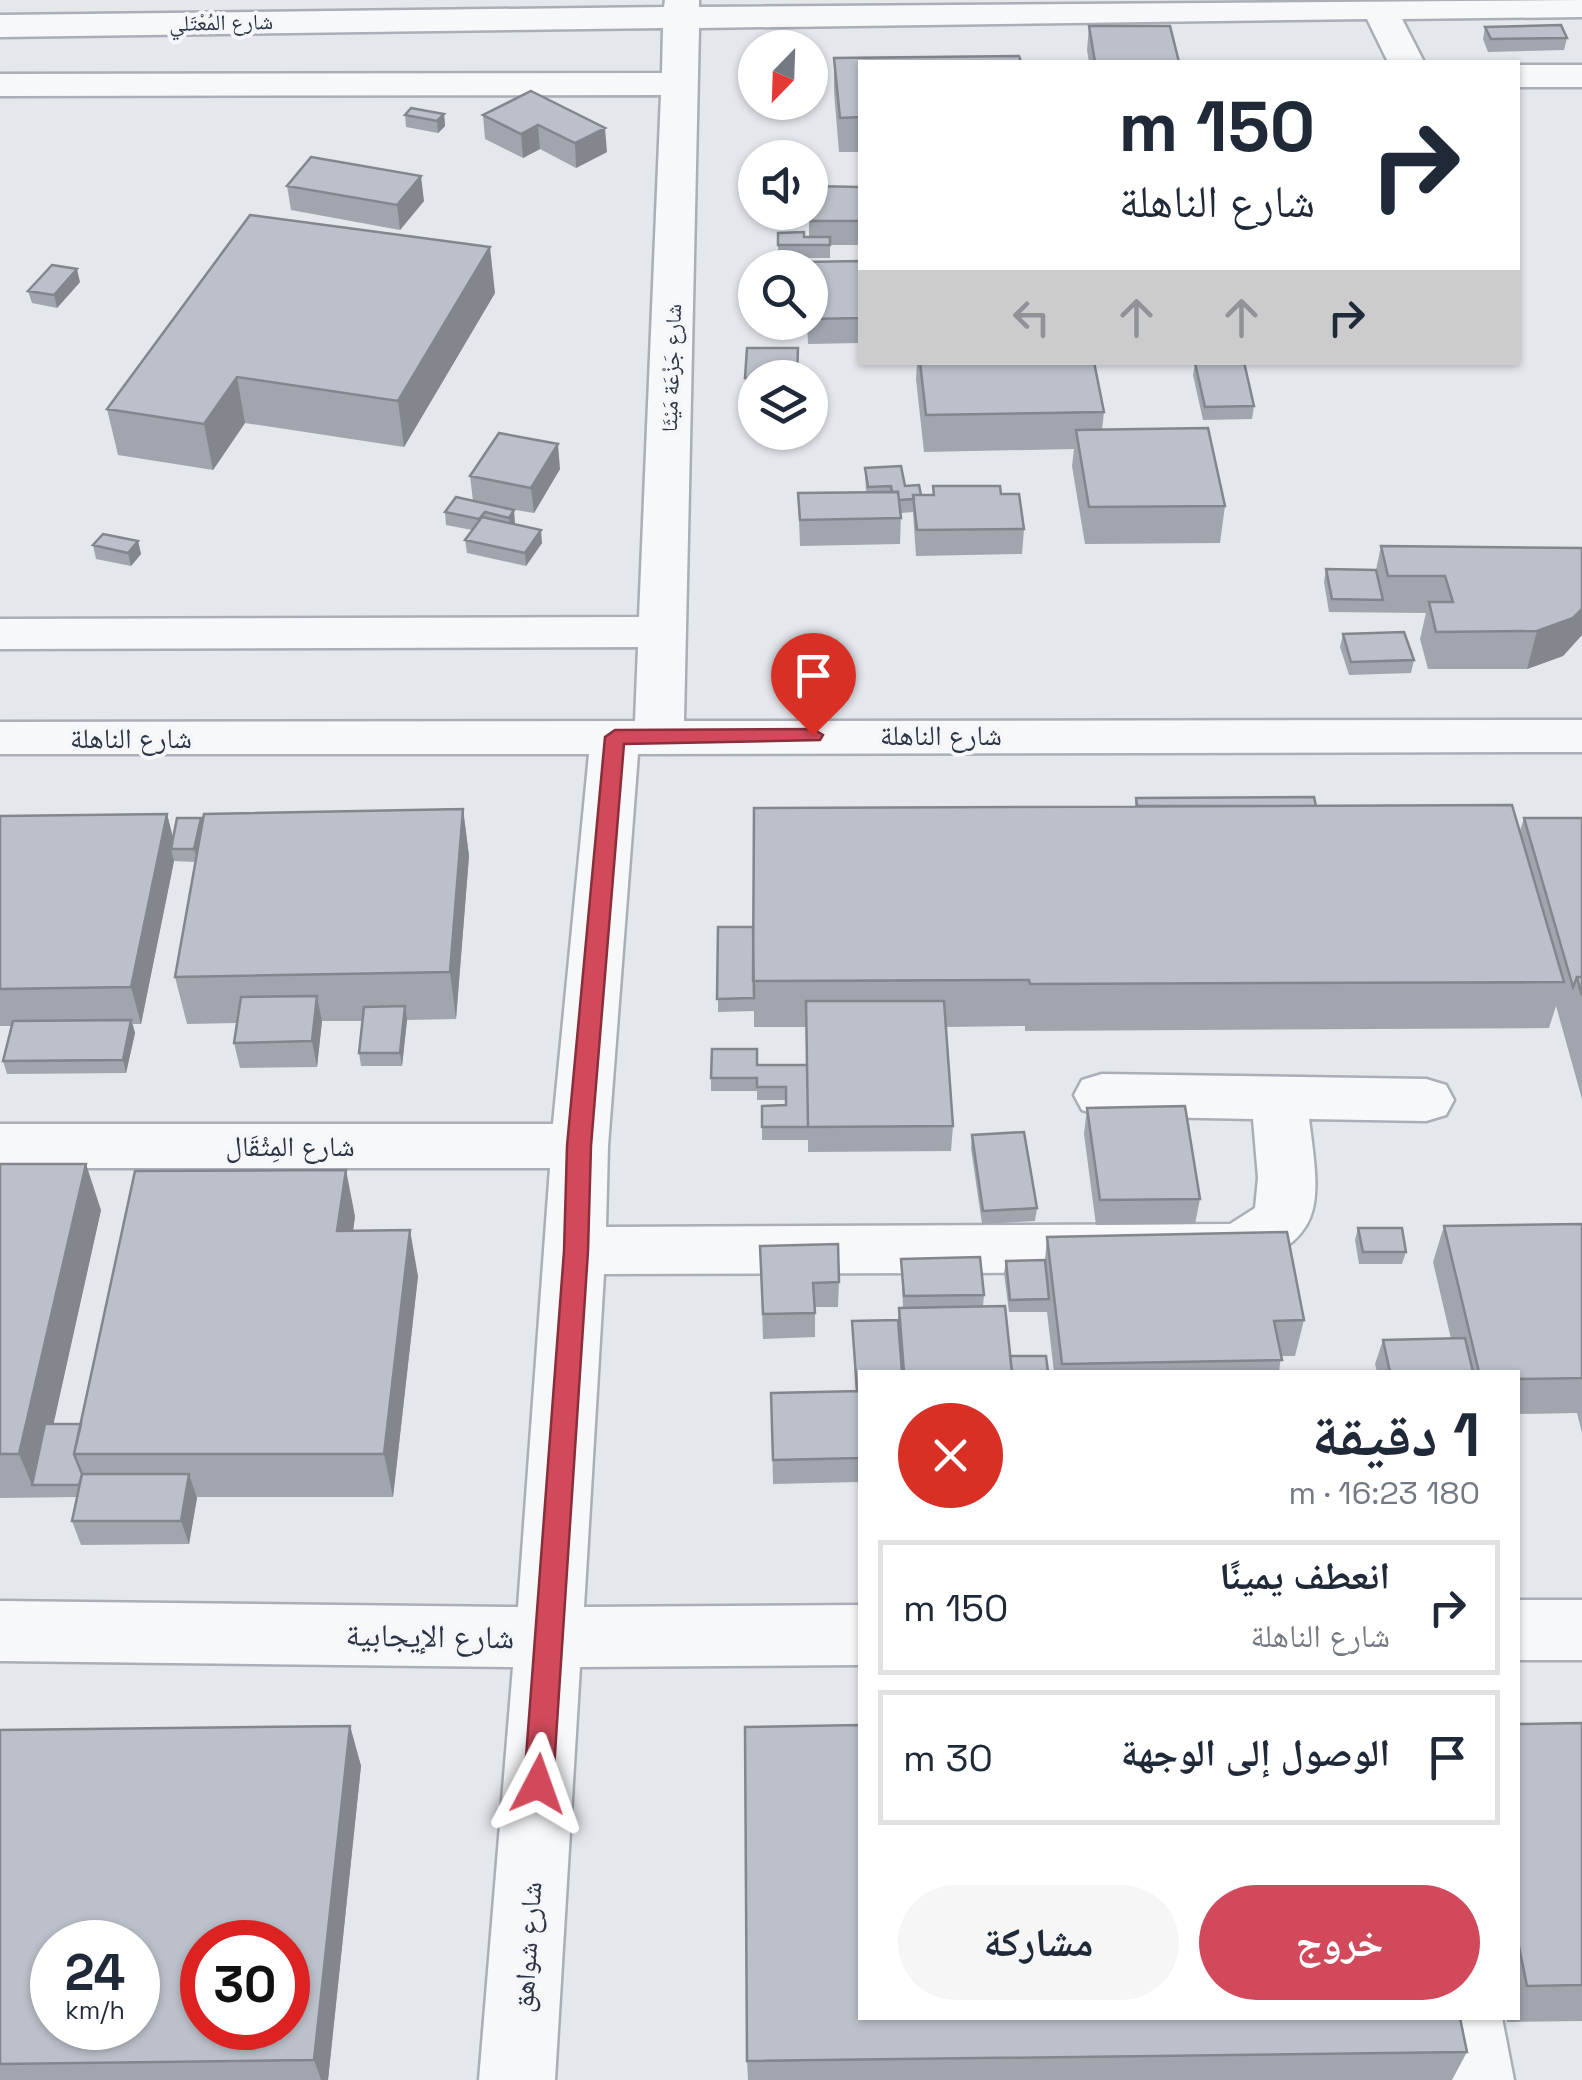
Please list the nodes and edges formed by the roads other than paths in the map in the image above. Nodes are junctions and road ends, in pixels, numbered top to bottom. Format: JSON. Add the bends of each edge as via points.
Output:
{"nodes":[{"id":1,"x":1168,"y":5,"type":"edge"},
{"id":2,"x":1582,"y":6,"type":"edge"},
{"id":3,"x":682,"y":7,"type":"edge"},
{"id":4,"x":1379,"y":8,"type":"junction"},
{"id":5,"x":0,"y":26,"type":"edge"},
{"id":6,"x":1405,"y":60,"type":"edge"},
{"id":7,"x":1520,"y":76,"type":"edge"},
{"id":8,"x":1582,"y":76,"type":"edge"},
{"id":9,"x":680,"y":84,"type":"junction"},
{"id":10,"x":0,"y":85,"type":"edge"},
{"id":11,"x":662,"y":632,"type":"junction"},
{"id":12,"x":0,"y":634,"type":"edge"},
{"id":13,"x":637,"y":736,"type":"junction"},
{"id":14,"x":1582,"y":736,"type":"edge"},
{"id":15,"x":0,"y":738,"type":"edge"},
{"id":16,"x":1102,"y":1095,"type":"dead end"},
{"id":17,"x":1279,"y":1099,"type":"junction"},
{"id":18,"x":1426,"y":1100,"type":"dead end"},
{"id":19,"x":0,"y":1146,"type":"edge"},
{"id":20,"x":579,"y":1146,"type":"junction"},
{"id":21,"x":576,"y":1251,"type":"junction"},
{"id":22,"x":0,"y":1630,"type":"edge"},
{"id":23,"x":1520,"y":1630,"type":"edge"},
{"id":24,"x":1582,"y":1630,"type":"edge"},
{"id":25,"x":858,"y":1635,"type":"edge"},
{"id":26,"x":549,"y":1637,"type":"junction"},
{"id":27,"x":1465,"y":2020,"type":"edge"},
{"id":28,"x":518,"y":2080,"type":"edge"},
{"id":29,"x":1476,"y":2080,"type":"edge"}],
"edges":[{"from":1,"to":3,"type":"street","name":"شارع المُعْتَلي"},
{"from":1,"to":4,"type":"street","name":"شارع المُعْتَلي"},
{"from":2,"to":4,"type":"street","name":"شارع المُعْتَلي"},
{"from":3,"to":5,"type":"street","name":"شارع المُعْتَلي"},
{"from":3,"to":9,"type":"street","name":"شارع جَزْعَة مَيْثَا"},
{"from":4,"to":6,"type":"street"},
{"from":7,"to":8,"type":"street"},
{"from":9,"to":10,"type":"street"},
{"from":9,"to":11,"type":"street","name":"شارع جَزْعَة مَيْثَا"},
{"from":11,"to":12,"type":"street"},
{"from":11,"to":13,"type":"street","name":"شارع جَزْعَة مَيْثَا"},
{"from":13,"to":14,"type":"street","name":"شارع الناهلة"},
{"from":13,"to":15,"type":"street","name":"شارع الناهلة"},
{"from":13,"to":20,"type":"street","name":"شارع شواهق"},
{"from":16,"to":17,"type":"street"},
{"from":17,"to":18,"type":"street"},
{"from":17,"to":21,"type":"street","via":[[1286,1194],[1280,1218],[1262,1237],[1232,1248]]},
{"from":19,"to":20,"type":"street","name":"شارع المِثْقَال"},
{"from":20,"to":21,"type":"street","name":"شارع شواهق"},
{"from":21,"to":26,"type":"street","name":"شارع شواهق"},
{"from":22,"to":26,"type":"street","name":"شارع الإيجابية"},
{"from":23,"to":24,"type":"street"},
{"from":25,"to":26,"type":"street","name":"شارع الإيجابية"},
{"from":26,"to":28,"type":"street","name":"شارع شواهق"},
{"from":27,"to":29,"type":"street"}]}
